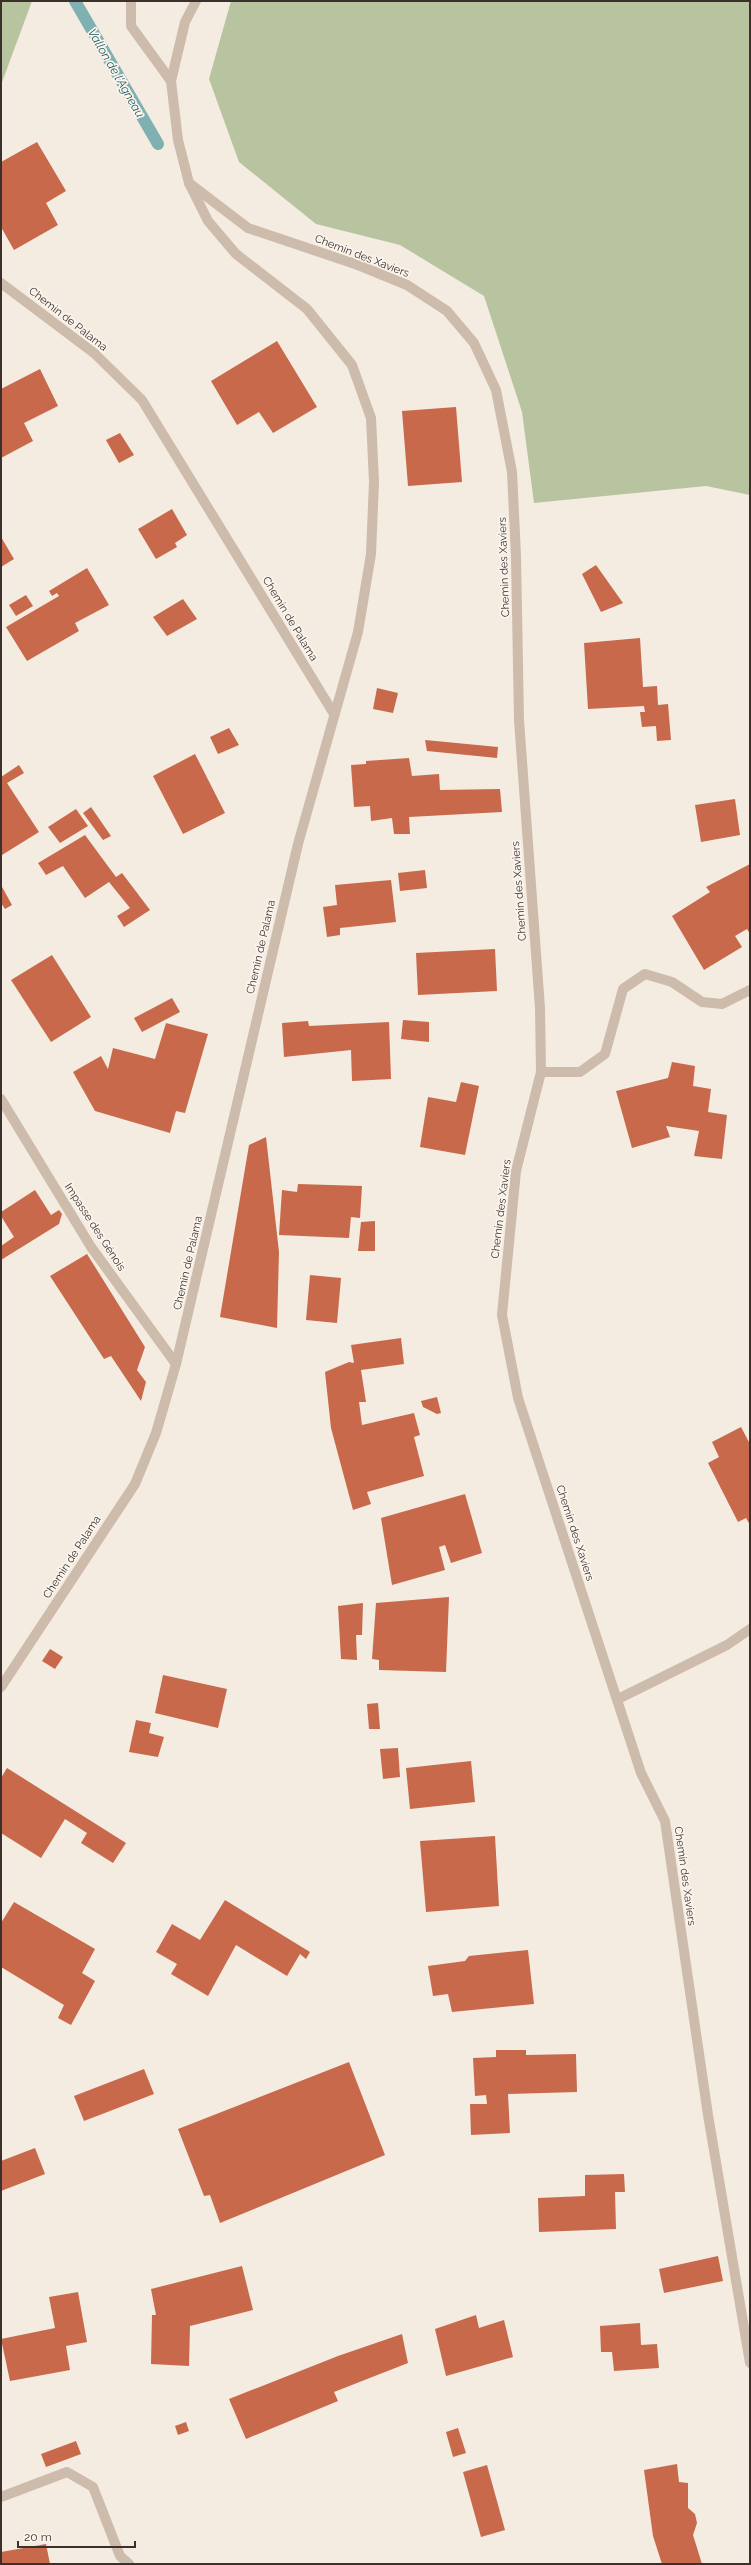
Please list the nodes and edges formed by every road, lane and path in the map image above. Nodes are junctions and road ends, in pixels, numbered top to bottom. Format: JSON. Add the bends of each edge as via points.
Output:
{"nodes":[{"id":1,"x":131,"y":1,"type":"edge"},
{"id":2,"x":196,"y":1,"type":"edge"},
{"id":3,"x":171,"y":81,"type":"junction"},
{"id":4,"x":189,"y":184,"type":"junction"},
{"id":5,"x":1,"y":283,"type":"edge"},
{"id":6,"x":334,"y":714,"type":"junction"},
{"id":7,"x":750,"y":990,"type":"edge"},
{"id":8,"x":541,"y":1072,"type":"junction"},
{"id":9,"x":1,"y":1099,"type":"edge"},
{"id":10,"x":176,"y":1364,"type":"junction"},
{"id":11,"x":750,"y":1629,"type":"edge"},
{"id":12,"x":1,"y":1687,"type":"edge"},
{"id":13,"x":618,"y":1700,"type":"junction"},
{"id":14,"x":750,"y":2363,"type":"edge"},
{"id":15,"x":1,"y":2497,"type":"edge"},
{"id":16,"x":129,"y":2564,"type":"edge"}],
"edges":[{"from":1,"to":3,"type":"street","via":[[131,26]]},
{"from":2,"to":3,"type":"street","via":[[186,22]]},
{"from":3,"to":4,"type":"street","via":[[178,140]]},
{"from":4,"to":6,"type":"street","via":[[208,221],[236,254],[307,309],[352,365],[370,418],[374,482],[371,554],[358,632]]},
{"from":4,"to":8,"type":"street","name":"Chemin des Xaviers","via":[[248,228],[358,265],[407,285],[447,311],[474,343],[496,390],[512,472],[519,720],[540,1008]]},
{"from":5,"to":6,"type":"street","name":"Chemin de Palama","via":[[94,353],[142,400]]},
{"from":6,"to":10,"type":"street","name":"Chemin de Palama","via":[[298,844]]},
{"from":7,"to":8,"type":"street","via":[[722,1004],[702,1002],[672,982],[645,974],[623,988],[605,1054],[580,1072]]},
{"from":8,"to":13,"type":"street","name":"Chemin des Xaviers","via":[[516,1171],[502,1315],[518,1398]]},
{"from":9,"to":10,"type":"street","name":"Impasse des Génois","via":[[91,1246]]},
{"from":10,"to":12,"type":"street","name":"Chemin de Palama","via":[[156,1433],[135,1484]]},
{"from":11,"to":13,"type":"street","via":[[727,1645]]},
{"from":13,"to":14,"type":"street","name":"Chemin des Xaviers","via":[[641,1774],[665,1821],[708,2115]]},
{"from":15,"to":16,"type":"street","via":[[67,2472],[93,2487],[120,2556]]}]}
